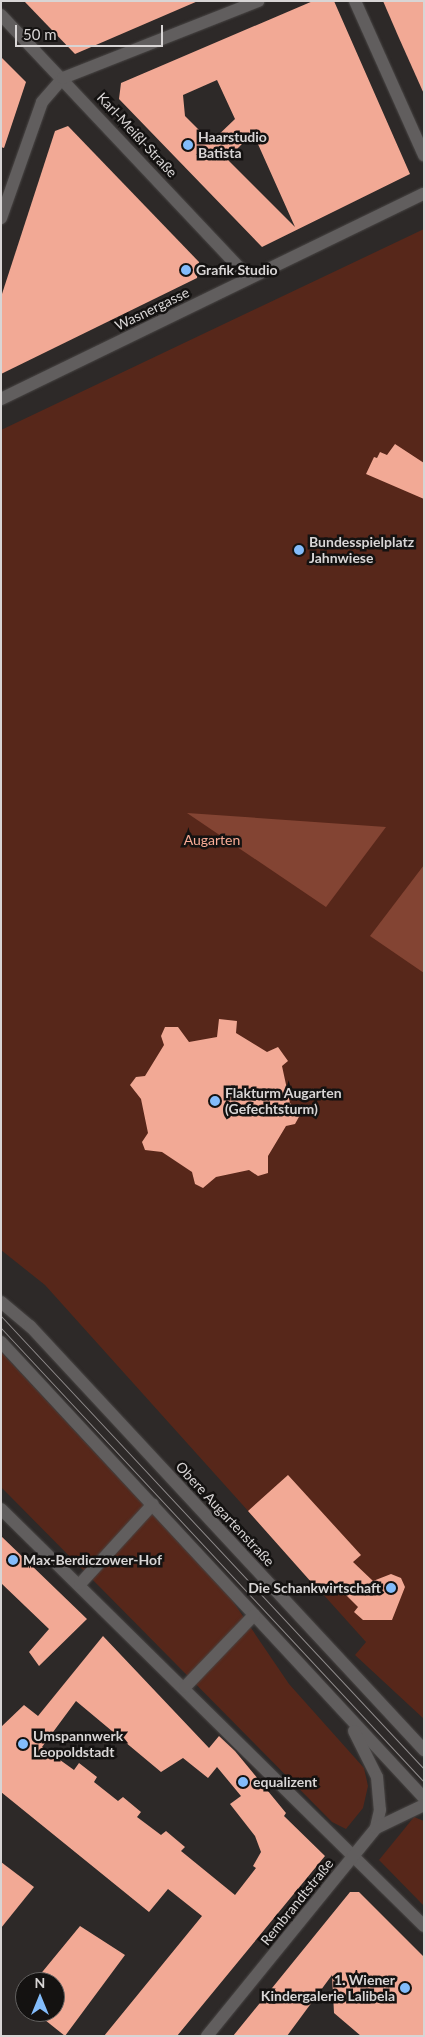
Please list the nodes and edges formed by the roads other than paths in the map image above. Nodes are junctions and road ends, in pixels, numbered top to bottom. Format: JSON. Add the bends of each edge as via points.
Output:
{"nodes":[{"id":1,"x":258,"y":1,"type":"edge"},
{"id":2,"x":355,"y":1,"type":"edge"},
{"id":3,"x":1,"y":15,"type":"edge"},
{"id":4,"x":63,"y":78,"type":"junction"},
{"id":5,"x":424,"y":155,"type":"edge"},
{"id":6,"x":424,"y":194,"type":"edge"},
{"id":7,"x":3,"y":209,"type":"edge"},
{"id":8,"x":249,"y":278,"type":"junction"},
{"id":9,"x":1,"y":399,"type":"edge"},
{"id":10,"x":1,"y":1302,"type":"edge"},
{"id":11,"x":1,"y":1342,"type":"edge"},
{"id":12,"x":153,"y":1504,"type":"junction"},
{"id":13,"x":1,"y":1509,"type":"edge"},
{"id":14,"x":80,"y":1584,"type":"junction"},
{"id":15,"x":254,"y":1615,"type":"junction"},
{"id":16,"x":185,"y":1687,"type":"junction"},
{"id":17,"x":349,"y":1721,"type":"junction"},
{"id":18,"x":424,"y":1750,"type":"edge"},
{"id":19,"x":424,"y":1798,"type":"edge"},
{"id":20,"x":424,"y":1806,"type":"edge"},
{"id":21,"x":376,"y":1828,"type":"junction"},
{"id":22,"x":354,"y":1856,"type":"junction"},
{"id":23,"x":424,"y":1926,"type":"edge"},
{"id":24,"x":208,"y":2036,"type":"edge"}],
"edges":[{"from":1,"to":4,"type":"street"},
{"from":2,"to":5,"type":"street"},
{"from":3,"to":4,"type":"street","name":"Karl-Meißl-Straße"},
{"from":4,"to":7,"type":"street","via":[[42,102]]},
{"from":4,"to":8,"type":"street","name":"Karl-Meißl-Straße"},
{"from":6,"to":8,"type":"street","name":"Wasnergasse"},
{"from":8,"to":9,"type":"street","name":"Wasnergasse"},
{"from":10,"to":18,"type":"street","name":"Obere Augartenstraße","via":[[37,1334]]},
{"from":11,"to":12,"type":"street"},
{"from":12,"to":14,"type":"street"},
{"from":12,"to":15,"type":"street"},
{"from":13,"to":14,"type":"street"},
{"from":14,"to":16,"type":"street"},
{"from":15,"to":16,"type":"street"},
{"from":15,"to":17,"type":"street"},
{"from":16,"to":22,"type":"street"},
{"from":17,"to":19,"type":"street"},
{"from":17,"to":21,"type":"street","via":[[377,1777],[380,1810]]},
{"from":20,"to":21,"type":"street","name":"Rembrandtstraße"},
{"from":21,"to":22,"type":"street","name":"Rembrandtstraße"},
{"from":22,"to":23,"type":"street"},
{"from":22,"to":24,"type":"street","name":"Rembrandtstraße"}]}
